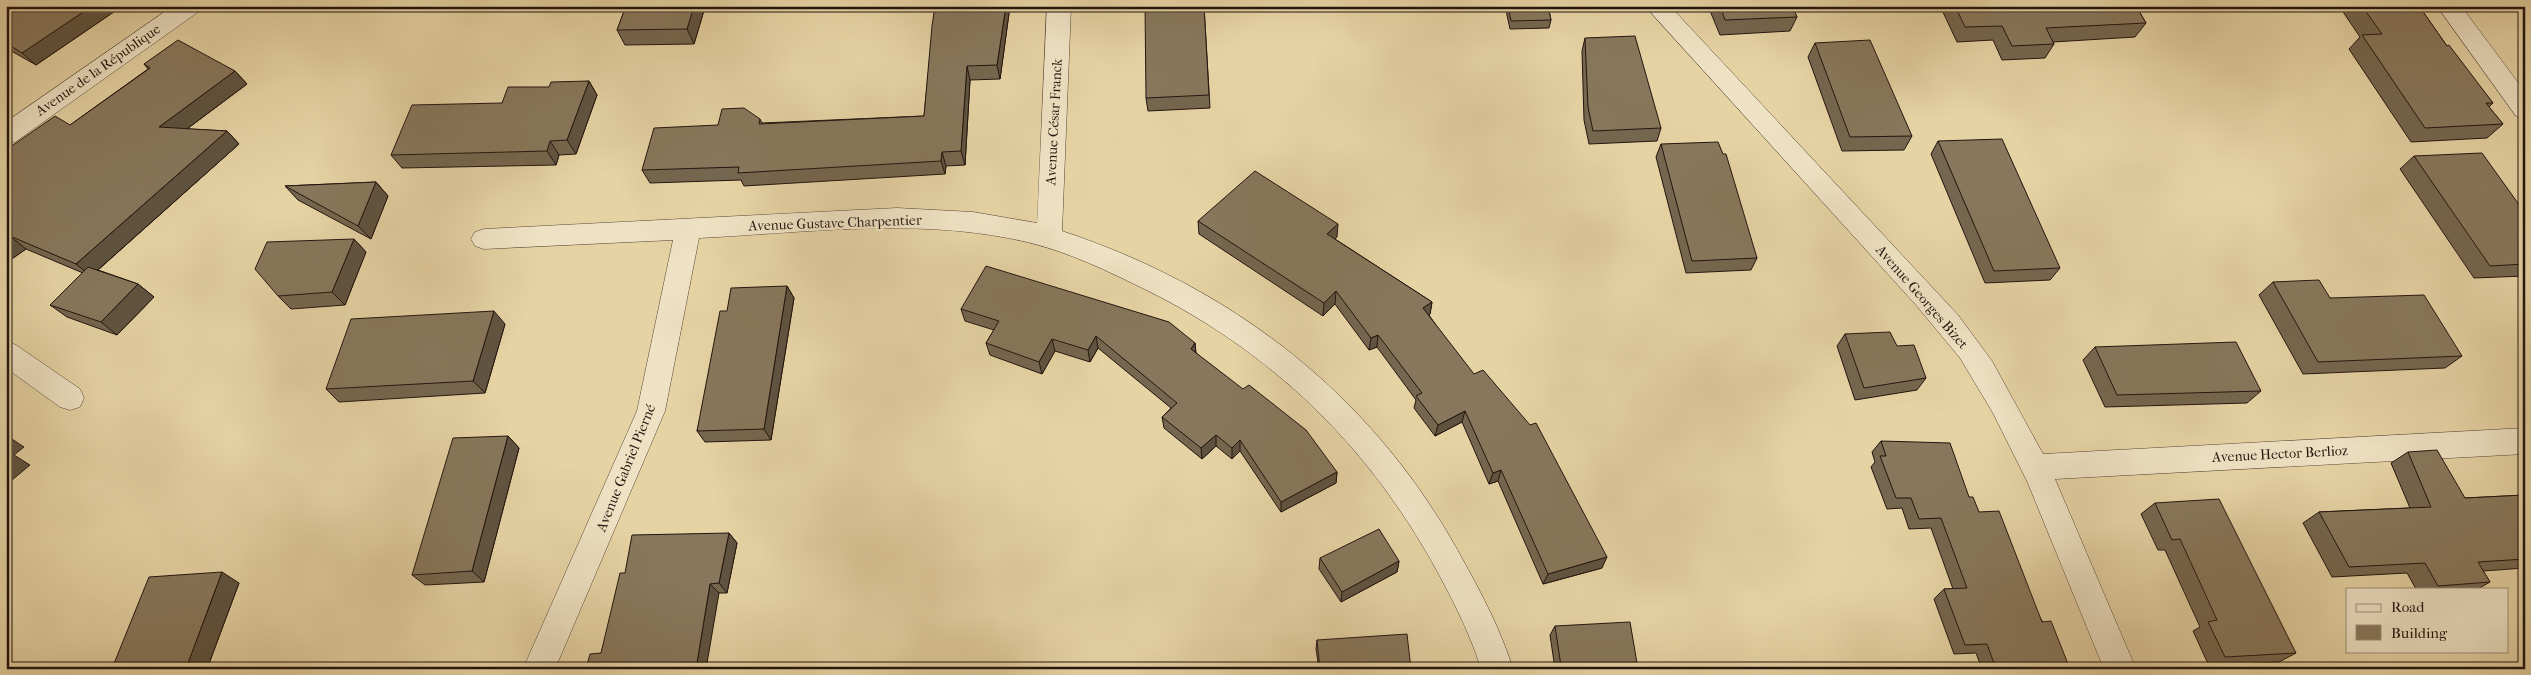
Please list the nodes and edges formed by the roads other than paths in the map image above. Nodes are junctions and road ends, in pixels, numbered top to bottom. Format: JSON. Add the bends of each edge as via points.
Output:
{"nodes":[{"id":1,"x":190,"y":6,"type":"edge"},
{"id":2,"x":1059,"y":6,"type":"edge"},
{"id":3,"x":1656,"y":6,"type":"edge"},
{"id":4,"x":2448,"y":6,"type":"edge"},
{"id":5,"x":2525,"y":110,"type":"edge"},
{"id":6,"x":6,"y":135,"type":"edge"},
{"id":7,"x":688,"y":229,"type":"junction"},
{"id":8,"x":1049,"y":237,"type":"junction"},
{"id":9,"x":484,"y":239,"type":"dead end"},
{"id":10,"x":6,"y":353,"type":"edge"},
{"id":11,"x":70,"y":398,"type":"dead end"},
{"id":12,"x":2525,"y":441,"type":"edge"},
{"id":13,"x":2034,"y":467,"type":"junction"},
{"id":14,"x":540,"y":669,"type":"edge"},
{"id":15,"x":1497,"y":669,"type":"edge"},
{"id":16,"x":2120,"y":669,"type":"edge"}],
"edges":[{"from":1,"to":6,"type":"street","name":"Avenue de la République"},
{"from":2,"to":8,"type":"street","name":"Avenue César Franck"},
{"from":3,"to":13,"type":"street","name":"Avenue Georges Bizet","via":[[1958,334],[2000,399]]},
{"from":4,"to":5,"type":"street"},
{"from":7,"to":8,"type":"street","name":"Avenue Gustave Charpentier","via":[[897,218],[972,222]]},
{"from":7,"to":9,"type":"street","name":"Avenue Gustave Charpentier"},
{"from":7,"to":14,"type":"street","name":"Avenue Gabriel Pierné","via":[[651,411]]},
{"from":8,"to":15,"type":"street","name":"Avenue Gustave Charpentier","via":[[1128,269],[1209,309],[1247,334],[1314,389],[1376,454],[1430,528],[1477,618]]},
{"from":10,"to":11,"type":"street"},
{"from":12,"to":13,"type":"street","name":"Avenue Hector Berlioz"},
{"from":13,"to":16,"type":"street","name":"Avenue Georges Bizet"}]}
